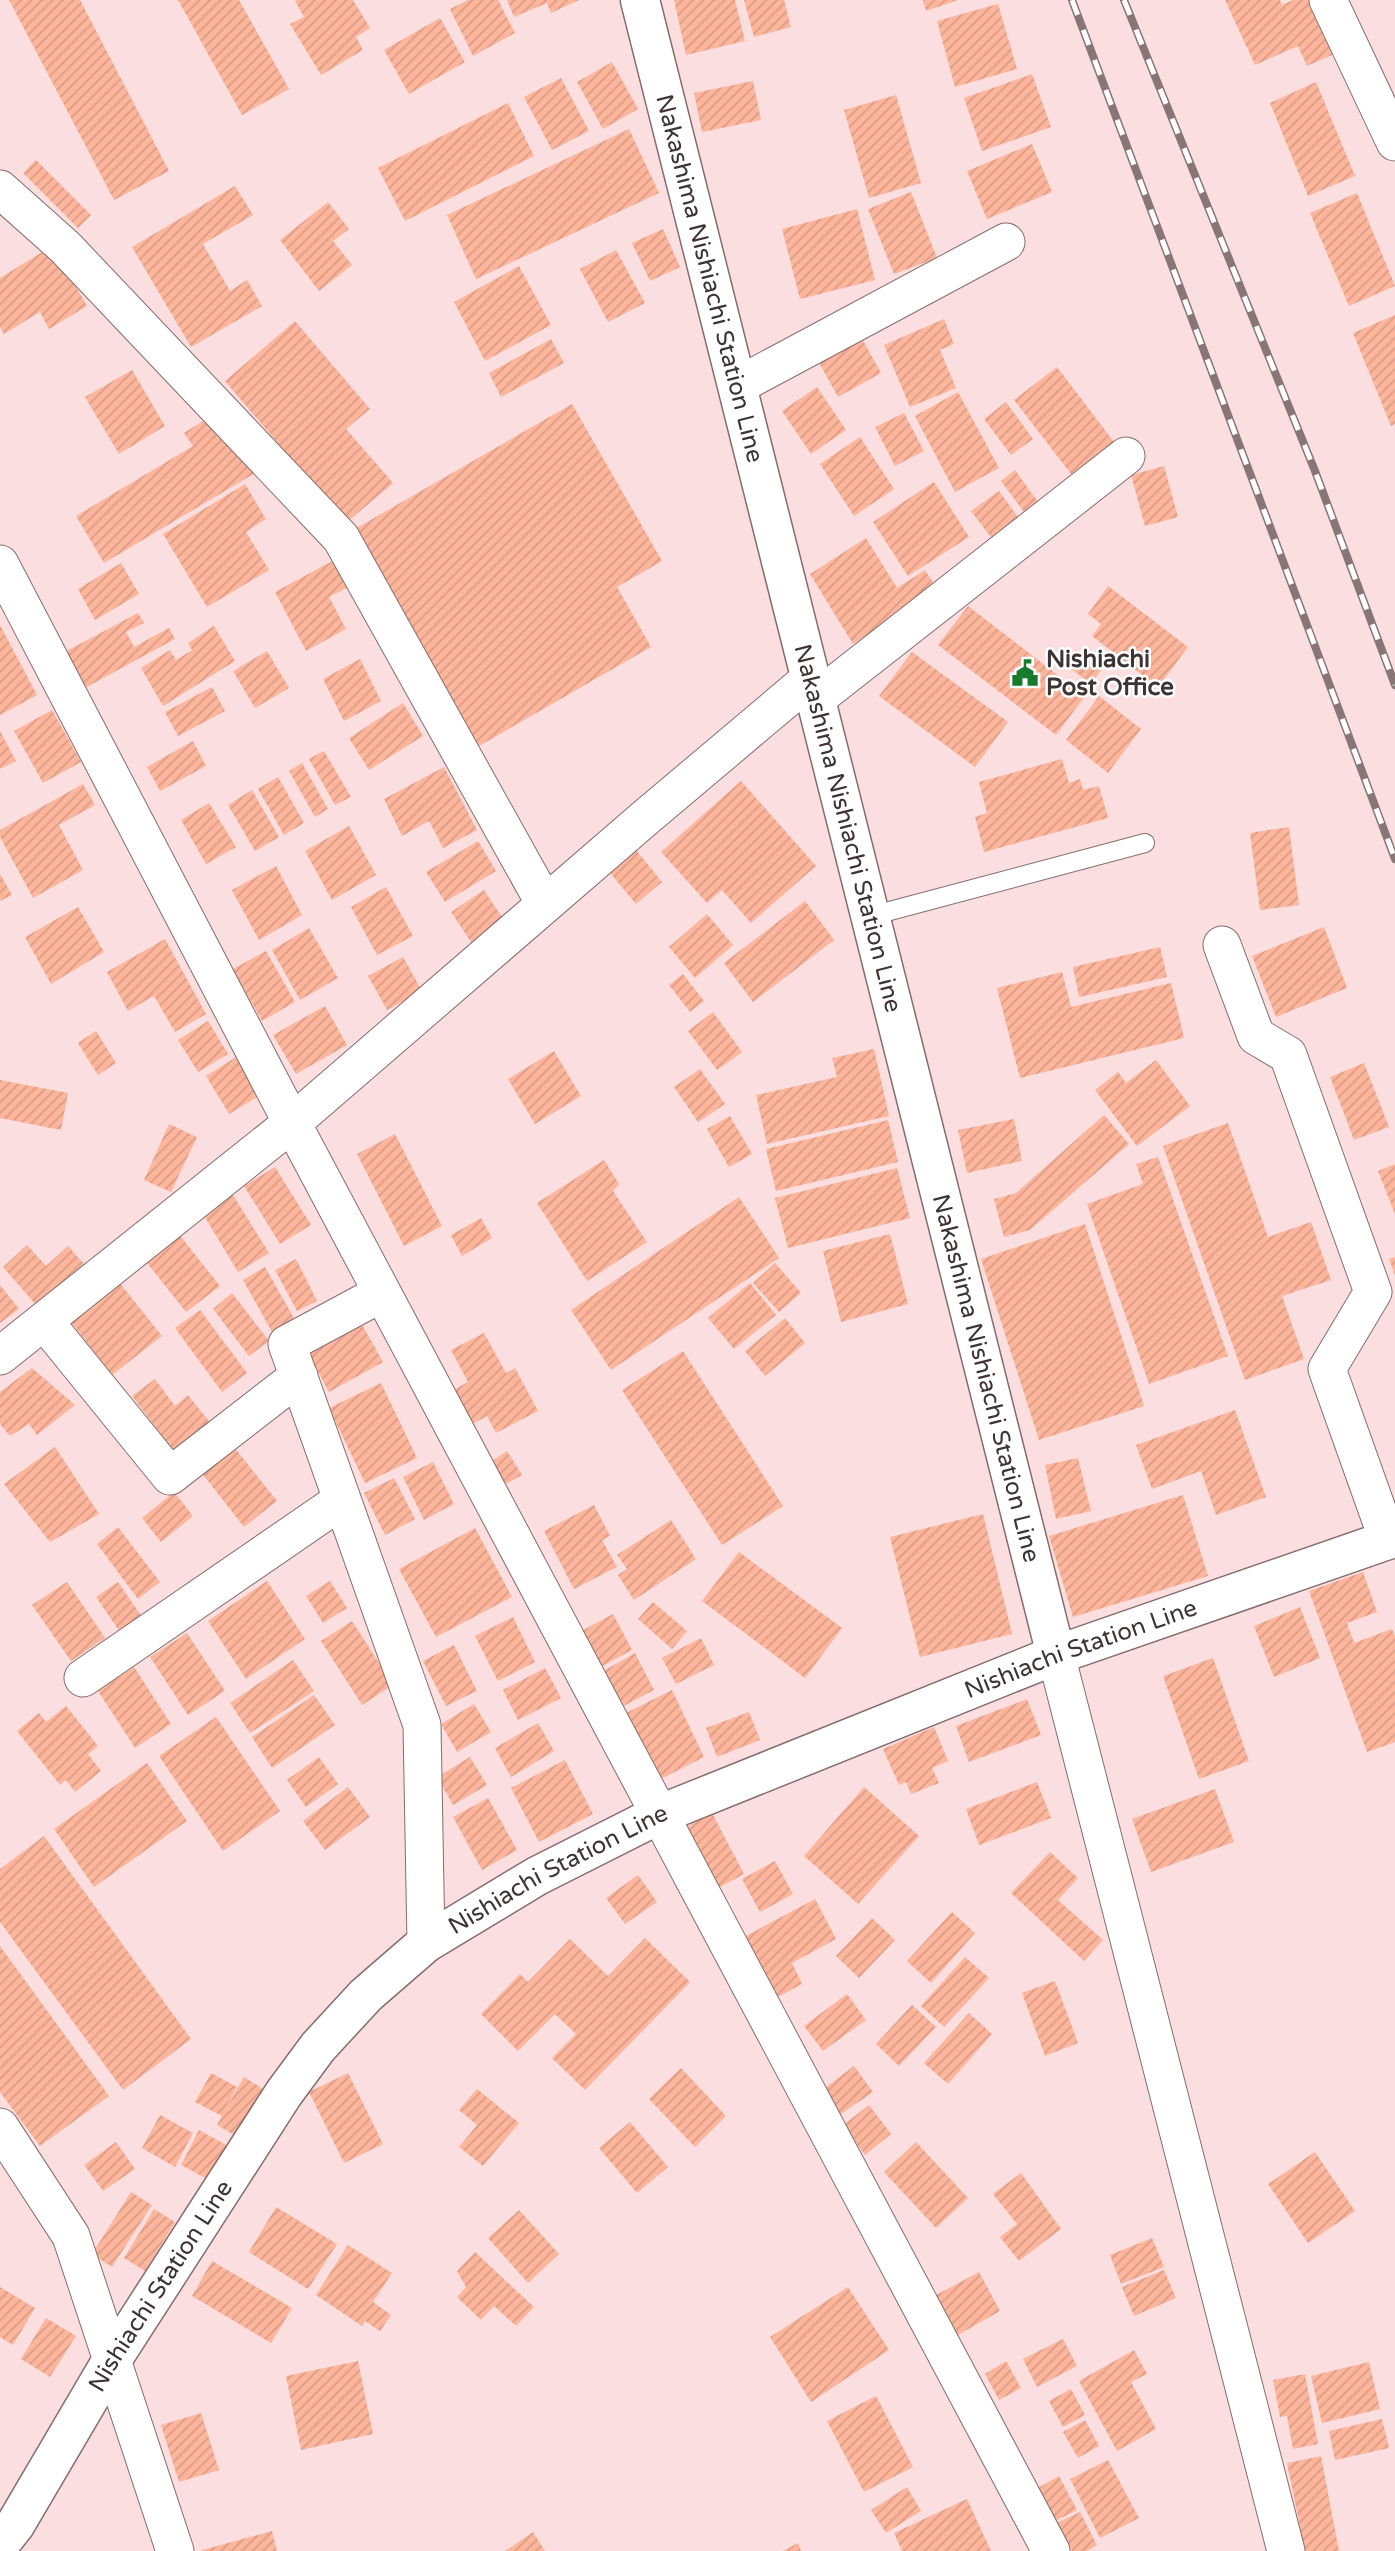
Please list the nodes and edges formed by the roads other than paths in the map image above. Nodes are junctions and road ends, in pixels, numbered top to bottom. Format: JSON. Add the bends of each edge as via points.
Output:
{"nodes":[{"id":1,"x":640,"y":0,"type":"edge"},
{"id":2,"x":1328,"y":0,"type":"edge"},
{"id":3,"x":1385,"y":95,"type":"edge"},
{"id":4,"x":1395,"y":142,"type":"edge"},
{"id":5,"x":0,"y":189,"type":"edge"},
{"id":6,"x":1006,"y":242,"type":"dead end"},
{"id":7,"x":737,"y":386,"type":"junction"},
{"id":8,"x":1126,"y":456,"type":"dead end"},
{"id":9,"x":0,"y":564,"type":"edge"},
{"id":10,"x":814,"y":689,"type":"junction"},
{"id":11,"x":1144,"y":842,"type":"dead end"},
{"id":12,"x":545,"y":904,"type":"junction"},
{"id":13,"x":870,"y":916,"type":"junction"},
{"id":14,"x":1222,"y":945,"type":"dead end"},
{"id":15,"x":292,"y":1123,"type":"junction"},
{"id":16,"x":382,"y":1293,"type":"junction"},
{"id":17,"x":44,"y":1321,"type":"junction"},
{"id":18,"x":0,"y":1356,"type":"edge"},
{"id":19,"x":299,"y":1376,"type":"junction"},
{"id":20,"x":342,"y":1500,"type":"junction"},
{"id":21,"x":1388,"y":1539,"type":"joint"},
{"id":22,"x":1056,"y":1656,"type":"junction"},
{"id":23,"x":83,"y":1678,"type":"dead end"},
{"id":24,"x":658,"y":1815,"type":"junction"},
{"id":25,"x":426,"y":1943,"type":"junction"},
{"id":26,"x":0,"y":2127,"type":"edge"},
{"id":27,"x":112,"y":2360,"type":"junction"},
{"id":28,"x":0,"y":2544,"type":"edge"},
{"id":29,"x":175,"y":2551,"type":"edge"},
{"id":30,"x":1051,"y":2551,"type":"edge"},
{"id":31,"x":1286,"y":2551,"type":"edge"}],
"edges":[{"from":1,"to":7,"type":"main road","name":"Nakashima Nishiachi Station Line"},
{"from":2,"to":3,"type":"street"},
{"from":3,"to":4,"type":"street"},
{"from":5,"to":12,"type":"street","via":[[65,247],[341,538]]},
{"from":6,"to":7,"type":"street"},
{"from":7,"to":10,"type":"main road","name":"Nakashima Nishiachi Station Line"},
{"from":8,"to":10,"type":"street"},
{"from":9,"to":15,"type":"street"},
{"from":10,"to":12,"type":"street"},
{"from":10,"to":13,"type":"main road","name":"Nakashima Nishiachi Station Line"},
{"from":11,"to":13,"type":"lane"},
{"from":12,"to":15,"type":"street"},
{"from":13,"to":22,"type":"main road","name":"Nakashima Nishiachi Station Line"},
{"from":14,"to":21,"type":"street","via":[[1256,1036],[1288,1055],[1373,1292],[1327,1369]]},
{"from":15,"to":16,"type":"street"},
{"from":15,"to":17,"type":"street"},
{"from":16,"to":19,"type":"street","via":[[287,1344]]},
{"from":16,"to":24,"type":"street"},
{"from":17,"to":18,"type":"street"},
{"from":17,"to":19,"type":"street","via":[[170,1476]]},
{"from":19,"to":20,"type":"street"},
{"from":20,"to":23,"type":"street"},
{"from":20,"to":25,"type":"street","via":[[422,1725]]},
{"from":21,"to":22,"type":"main road","name":"Nishiachi Station Line"},
{"from":22,"to":24,"type":"main road","name":"Nishiachi Station Line"},
{"from":22,"to":31,"type":"street"},
{"from":24,"to":25,"type":"main road","name":"Nishiachi Station Line","via":[[537,1876]]},
{"from":24,"to":30,"type":"street"},
{"from":25,"to":27,"type":"main road","name":"Nishiachi Station Line","via":[[366,1994],[318,2047]]},
{"from":26,"to":27,"type":"street","via":[[71,2236]]},
{"from":27,"to":28,"type":"main road","name":"Nishiachi Station Line"},
{"from":27,"to":29,"type":"street"}]}
